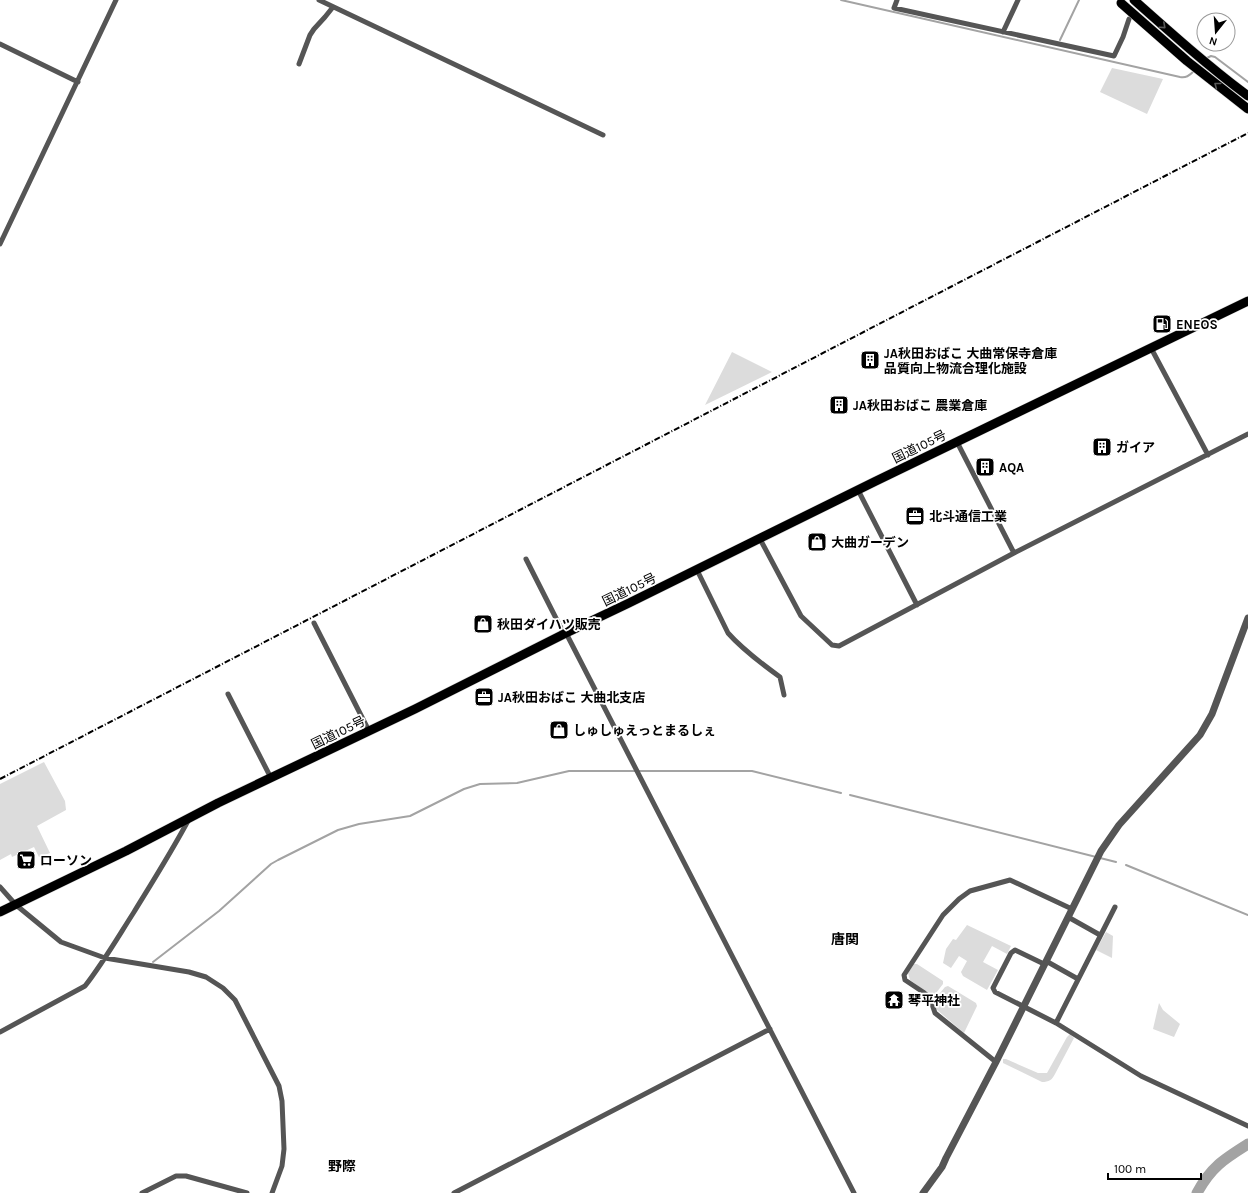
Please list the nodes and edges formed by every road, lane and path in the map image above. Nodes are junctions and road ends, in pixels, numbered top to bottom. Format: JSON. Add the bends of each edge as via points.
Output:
{"nodes":[{"id":1,"x":116,"y":0,"type":"edge"},
{"id":2,"x":319,"y":0,"type":"edge"},
{"id":3,"x":897,"y":0,"type":"edge"},
{"id":4,"x":1018,"y":0,"type":"edge"},
{"id":5,"x":1134,"y":0,"type":"edge"},
{"id":6,"x":1120,"y":1,"type":"edge"},
{"id":7,"x":333,"y":6,"type":"junction"},
{"id":8,"x":1129,"y":19,"type":"dead end"},
{"id":9,"x":1003,"y":32,"type":"junction"},
{"id":10,"x":0,"y":44,"type":"edge"},
{"id":11,"x":299,"y":64,"type":"dead end"},
{"id":12,"x":78,"y":82,"type":"junction"},
{"id":13,"x":1248,"y":96,"type":"edge"},
{"id":14,"x":1248,"y":109,"type":"edge"},
{"id":15,"x":603,"y":135,"type":"dead end"},
{"id":16,"x":0,"y":244,"type":"edge"},
{"id":17,"x":1248,"y":301,"type":"edge"},
{"id":18,"x":1151,"y":348,"type":"junction"},
{"id":19,"x":1248,"y":434,"type":"edge"},
{"id":20,"x":957,"y":442,"type":"junction"},
{"id":21,"x":1208,"y":455,"type":"junction"},
{"id":22,"x":858,"y":490,"type":"junction"},
{"id":23,"x":760,"y":539,"type":"junction"},
{"id":24,"x":1014,"y":553,"type":"junction"},
{"id":25,"x":526,"y":558,"type":"dead end"},
{"id":26,"x":697,"y":570,"type":"junction"},
{"id":27,"x":917,"y":605,"type":"junction"},
{"id":28,"x":1248,"y":618,"type":"edge"},
{"id":29,"x":314,"y":623,"type":"dead end"},
{"id":30,"x":565,"y":633,"type":"junction"},
{"id":31,"x":228,"y":694,"type":"dead end"},
{"id":32,"x":784,"y":695,"type":"dead end"},
{"id":33,"x":370,"y":731,"type":"junction"},
{"id":34,"x":271,"y":778,"type":"junction"},
{"id":35,"x":190,"y":818,"type":"junction"},
{"id":36,"x":0,"y":887,"type":"edge"},
{"id":37,"x":16,"y":904,"type":"junction"},
{"id":38,"x":1115,"y":907,"type":"dead end"},
{"id":39,"x":1072,"y":909,"type":"junction"},
{"id":40,"x":0,"y":912,"type":"edge"},
{"id":41,"x":1068,"y":917,"type":"junction"},
{"id":42,"x":1100,"y":935,"type":"junction"},
{"id":43,"x":105,"y":958,"type":"junction"},
{"id":44,"x":1045,"y":963,"type":"junction"},
{"id":45,"x":1078,"y":979,"type":"junction"},
{"id":46,"x":1023,"y":1006,"type":"junction"},
{"id":47,"x":1056,"y":1023,"type":"junction"},
{"id":48,"x":770,"y":1029,"type":"junction"},
{"id":49,"x":0,"y":1032,"type":"edge"},
{"id":50,"x":996,"y":1062,"type":"junction"},
{"id":51,"x":1248,"y":1126,"type":"edge"},
{"id":52,"x":142,"y":1193,"type":"edge"},
{"id":53,"x":247,"y":1193,"type":"edge"},
{"id":54,"x":272,"y":1193,"type":"edge"},
{"id":55,"x":454,"y":1193,"type":"edge"},
{"id":56,"x":854,"y":1193,"type":"edge"},
{"id":57,"x":923,"y":1193,"type":"edge"}],
"edges":[{"from":1,"to":12,"type":"street"},
{"from":2,"to":7,"type":"street"},
{"from":3,"to":9,"type":"street","via":[[894,8]]},
{"from":4,"to":9,"type":"street"},
{"from":5,"to":13,"type":"highway","one_way":true,"bridge":true,"via":[[1209,66]]},
{"from":14,"to":6,"type":"highway","one_way":true,"bridge":true,"via":[[1187,61]]},
{"from":7,"to":11,"type":"street","via":[[310,35]]},
{"from":7,"to":15,"type":"street"},
{"from":8,"to":9,"type":"street","via":[[1114,56]]},
{"from":10,"to":12,"type":"street"},
{"from":12,"to":16,"type":"street"},
{"from":17,"to":18,"type":"highway","name":"国道105号"},
{"from":18,"to":20,"type":"highway","name":"国道105号"},
{"from":18,"to":21,"type":"street"},
{"from":19,"to":21,"type":"street"},
{"from":20,"to":22,"type":"highway","name":"国道105号"},
{"from":20,"to":24,"type":"street"},
{"from":21,"to":24,"type":"street"},
{"from":22,"to":23,"type":"highway","name":"国道105号"},
{"from":22,"to":27,"type":"street"},
{"from":23,"to":26,"type":"highway","name":"国道105号"},
{"from":23,"to":27,"type":"street","via":[[802,616],[832,645],[839,646]]},
{"from":24,"to":27,"type":"street"},
{"from":25,"to":30,"type":"street"},
{"from":26,"to":30,"type":"highway","name":"国道105号"},
{"from":26,"to":32,"type":"street","via":[[728,633],[759,662],[780,677]]},
{"from":28,"to":39,"type":"street","via":[[1212,714],[1200,735],[1119,825],[1100,853]]},
{"from":29,"to":33,"type":"street"},
{"from":30,"to":33,"type":"highway","name":"国道105号"},
{"from":30,"to":48,"type":"street"},
{"from":31,"to":34,"type":"street"},
{"from":33,"to":34,"type":"highway","name":"国道105号"},
{"from":34,"to":35,"type":"highway","name":"国道105号"},
{"from":35,"to":37,"type":"highway","name":"国道105号"},
{"from":35,"to":43,"type":"street"},
{"from":36,"to":37,"type":"street"},
{"from":37,"to":40,"type":"highway","name":"国道105号"},
{"from":37,"to":43,"type":"street","via":[[61,942]]},
{"from":38,"to":42,"type":"street"},
{"from":39,"to":41,"type":"street"},
{"from":39,"to":50,"type":"street","via":[[1010,880],[970,891],[943,915],[904,975],[905,980],[930,998],[936,1013]]},
{"from":41,"to":42,"type":"street"},
{"from":41,"to":44,"type":"street"},
{"from":42,"to":45,"type":"street"},
{"from":43,"to":49,"type":"street","via":[[85,986]]},
{"from":43,"to":54,"type":"street","via":[[206,977],[223,988],[234,1000],[279,1086],[282,1101],[284,1149],[282,1166]]},
{"from":44,"to":45,"type":"street"},
{"from":44,"to":46,"type":"street"},
{"from":44,"to":46,"type":"street","via":[[1015,950],[992,988]]},
{"from":45,"to":47,"type":"street"},
{"from":46,"to":47,"type":"street"},
{"from":46,"to":50,"type":"street"},
{"from":47,"to":51,"type":"street","via":[[1141,1076]]},
{"from":48,"to":55,"type":"street"},
{"from":48,"to":56,"type":"street"},
{"from":50,"to":57,"type":"street","via":[[942,1167]]},
{"from":52,"to":53,"type":"street","via":[[176,1176],[186,1176]]}]}
